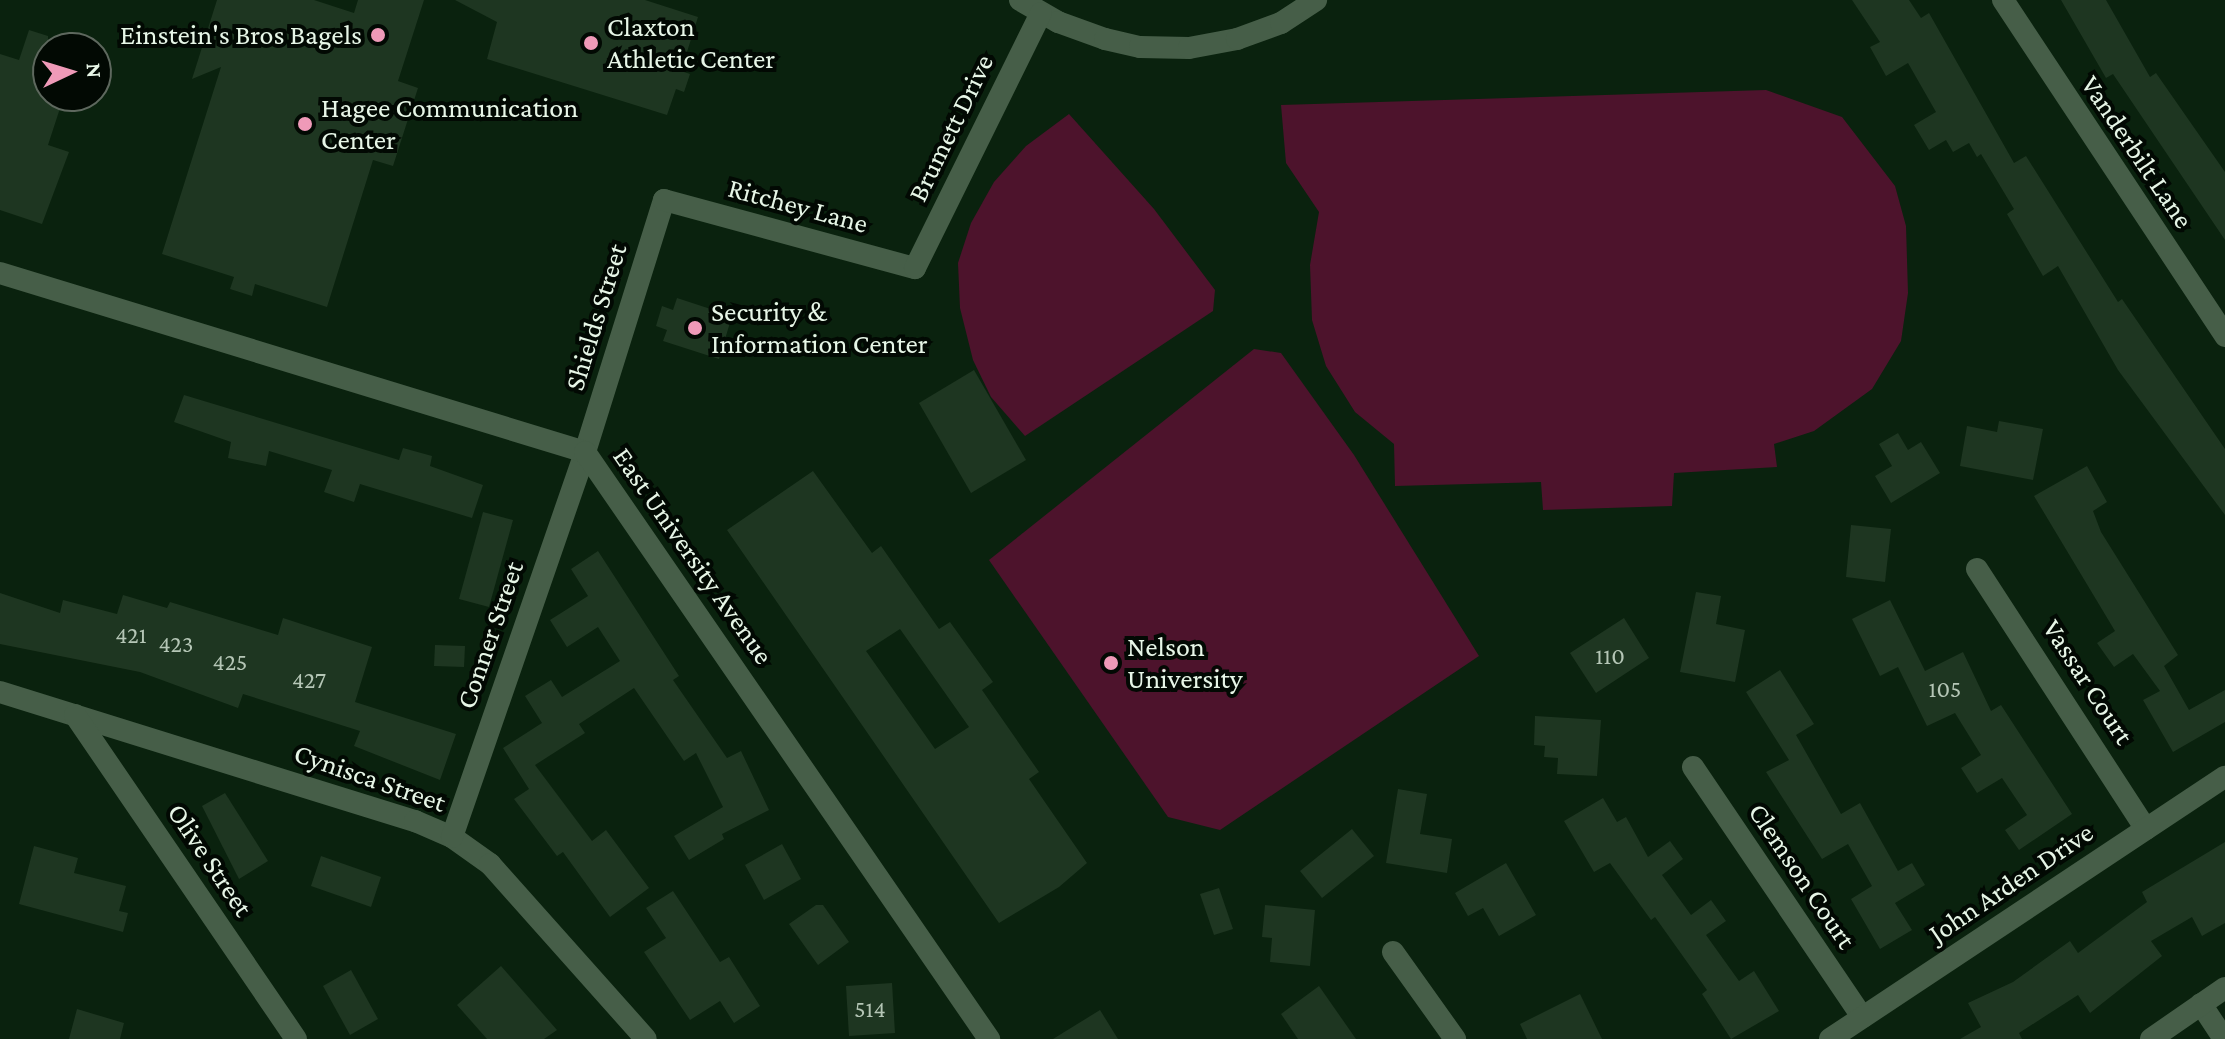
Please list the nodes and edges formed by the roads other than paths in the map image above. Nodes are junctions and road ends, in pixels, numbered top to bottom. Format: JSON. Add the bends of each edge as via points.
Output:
{"nodes":[{"id":1,"x":1020,"y":0,"type":"edge"},
{"id":2,"x":1316,"y":0,"type":"edge"},
{"id":3,"x":2003,"y":0,"type":"edge"},
{"id":4,"x":1041,"y":13,"type":"junction"},
{"id":5,"x":664,"y":200,"type":"joint"},
{"id":6,"x":915,"y":268,"type":"joint"},
{"id":7,"x":0,"y":273,"type":"edge"},
{"id":8,"x":2225,"y":336,"type":"edge"},
{"id":9,"x":585,"y":452,"type":"junction"},
{"id":10,"x":1977,"y":569,"type":"dead end"},
{"id":11,"x":0,"y":692,"type":"edge"},
{"id":12,"x":75,"y":715,"type":"junction"},
{"id":13,"x":1693,"y":767,"type":"dead end"},
{"id":14,"x":2225,"y":777,"type":"edge"},
{"id":15,"x":2146,"y":829,"type":"junction"},
{"id":16,"x":452,"y":837,"type":"junction"},
{"id":17,"x":1393,"y":952,"type":"dead end"},
{"id":18,"x":2225,"y":988,"type":"edge"},
{"id":19,"x":2201,"y":1004,"type":"junction"},
{"id":20,"x":1862,"y":1017,"type":"junction"},
{"id":21,"x":986,"y":1038,"type":"edge"},
{"id":22,"x":296,"y":1039,"type":"edge"},
{"id":23,"x":646,"y":1039,"type":"edge"},
{"id":24,"x":1455,"y":1039,"type":"edge"},
{"id":25,"x":1830,"y":1039,"type":"edge"},
{"id":26,"x":2151,"y":1039,"type":"edge"},
{"id":27,"x":2224,"y":1039,"type":"edge"}],
"edges":[{"from":1,"to":4,"type":"street"},
{"from":2,"to":4,"type":"street","via":[[1281,23],[1189,48],[1116,42]]},
{"from":3,"to":8,"type":"street","name":"Vanderbilt Lane"},
{"from":4,"to":6,"type":"street","name":"Brumett Drive"},
{"from":5,"to":6,"type":"street","name":"Ritchey Lane"},
{"from":5,"to":9,"type":"street","name":"Shields Street"},
{"from":7,"to":9,"type":"street","name":"East University Avenue"},
{"from":9,"to":16,"type":"street","name":"Conner Street"},
{"from":9,"to":21,"type":"street","name":"East University Avenue"},
{"from":10,"to":15,"type":"street","name":"Vassar Court"},
{"from":11,"to":12,"type":"street","name":"Cynisca Street"},
{"from":12,"to":16,"type":"street","name":"Cynisca Street"},
{"from":12,"to":22,"type":"street","name":"Olive Street"},
{"from":13,"to":20,"type":"street","name":"Clemson Court"},
{"from":14,"to":15,"type":"street","name":"John Arden Drive"},
{"from":15,"to":20,"type":"street","name":"John Arden Drive"},
{"from":16,"to":23,"type":"street","name":"Cynisca Street","via":[[490,864]]},
{"from":17,"to":24,"type":"street"},
{"from":18,"to":19,"type":"street"},
{"from":19,"to":26,"type":"street"},
{"from":19,"to":27,"type":"street"},
{"from":20,"to":25,"type":"street","name":"John Arden Drive"}]}
